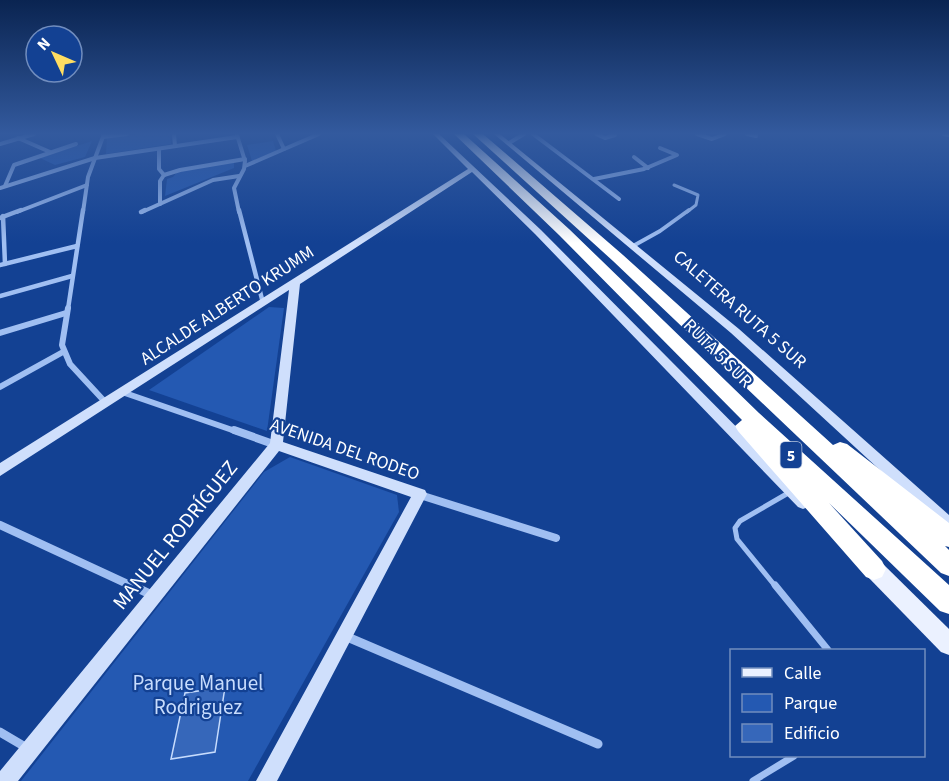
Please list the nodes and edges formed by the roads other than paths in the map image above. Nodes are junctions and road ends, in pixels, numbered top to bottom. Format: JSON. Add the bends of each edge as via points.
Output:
{"nodes":[{"id":1,"x":11,"y":170,"type":"edge"},
{"id":2,"x":50,"y":170,"type":"edge"},
{"id":3,"x":91,"y":170,"type":"edge"},
{"id":4,"x":160,"y":170,"type":"edge"},
{"id":5,"x":178,"y":170,"type":"edge"},
{"id":6,"x":242,"y":170,"type":"edge"},
{"id":7,"x":470,"y":170,"type":"edge"},
{"id":8,"x":474,"y":170,"type":"edge"},
{"id":9,"x":497,"y":170,"type":"edge"},
{"id":10,"x":519,"y":170,"type":"edge"},
{"id":11,"x":542,"y":170,"type":"edge"},
{"id":12,"x":582,"y":170,"type":"edge"},
{"id":13,"x":636,"y":170,"type":"edge"},
{"id":14,"x":164,"y":175,"type":"junction"},
{"id":15,"x":239,"y":176,"type":"junction"},
{"id":16,"x":594,"y":179,"type":"junction"},
{"id":17,"x":87,"y":184,"type":"junction"},
{"id":18,"x":674,"y":185,"type":"dead end"},
{"id":19,"x":2,"y":187,"type":"edge"},
{"id":20,"x":619,"y":199,"type":"dead end"},
{"id":21,"x":160,"y":204,"type":"junction"},
{"id":22,"x":141,"y":212,"type":"dead end"},
{"id":23,"x":2,"y":217,"type":"edge"},
{"id":24,"x":77,"y":246,"type":"junction"},
{"id":25,"x":633,"y":246,"type":"junction"},
{"id":26,"x":2,"y":265,"type":"edge"},
{"id":27,"x":72,"y":276,"type":"junction"},
{"id":28,"x":295,"y":282,"type":"junction"},
{"id":29,"x":0,"y":296,"type":"edge"},
{"id":30,"x":263,"y":303,"type":"junction"},
{"id":31,"x":637,"y":304,"type":"junction"},
{"id":32,"x":66,"y":314,"type":"junction"},
{"id":33,"x":0,"y":333,"type":"edge"},
{"id":34,"x":63,"y":352,"type":"junction"},
{"id":35,"x":739,"y":372,"type":"junction"},
{"id":36,"x":0,"y":387,"type":"edge"},
{"id":37,"x":122,"y":392,"type":"junction"},
{"id":38,"x":106,"y":403,"type":"junction"},
{"id":39,"x":276,"y":445,"type":"junction"},
{"id":40,"x":0,"y":470,"type":"edge"},
{"id":41,"x":791,"y":491,"type":"junction"},
{"id":42,"x":420,"y":495,"type":"junction"},
{"id":43,"x":949,"y":524,"type":"edge"},
{"id":44,"x":0,"y":525,"type":"edge"},
{"id":45,"x":949,"y":537,"type":"edge"},
{"id":46,"x":556,"y":538,"type":"dead end"},
{"id":47,"x":949,"y":565,"type":"edge"},
{"id":48,"x":874,"y":569,"type":"junction"},
{"id":49,"x":155,"y":596,"type":"junction"},
{"id":50,"x":949,"y":602,"type":"edge"},
{"id":51,"x":344,"y":636,"type":"junction"},
{"id":52,"x":949,"y":644,"type":"edge"},
{"id":53,"x":826,"y":649,"type":"edge"},
{"id":54,"x":0,"y":732,"type":"edge"},
{"id":55,"x":598,"y":744,"type":"dead end"},
{"id":56,"x":30,"y":750,"type":"junction"},
{"id":57,"x":792,"y":757,"type":"edge"},
{"id":58,"x":5,"y":781,"type":"edge"},
{"id":59,"x":266,"y":781,"type":"edge"},
{"id":60,"x":753,"y":781,"type":"edge"}],
"edges":[{"from":1,"to":19,"type":"street"},
{"from":2,"to":19,"type":"street"},
{"from":3,"to":17,"type":"street"},
{"from":4,"to":14,"type":"street"},
{"from":5,"to":14,"type":"street"},
{"from":6,"to":15,"type":"street"},
{"from":7,"to":28,"type":"main road","name":"ALCALDE ALBERTO KRUMM"},
{"from":8,"to":41,"type":"main road"},
{"from":9,"to":31,"type":"highway","name":"RUTA 5 SUR","number":"5"},
{"from":10,"to":35,"type":"highway","name":"RUTA 5 SUR","number":"5"},
{"from":11,"to":25,"type":"main road","name":"CALETERA RUTA 5 SUR"},
{"from":12,"to":16,"type":"street"},
{"from":13,"to":16,"type":"street"},
{"from":14,"to":21,"type":"street","via":[[160,181]]},
{"from":15,"to":21,"type":"street","via":[[213,180]]},
{"from":15,"to":30,"type":"street","via":[[234,191]]},
{"from":16,"to":20,"type":"street"},
{"from":17,"to":23,"type":"street"},
{"from":17,"to":24,"type":"street"},
{"from":18,"to":25,"type":"lane","via":[[698,195],[696,205]]},
{"from":21,"to":22,"type":"street"},
{"from":23,"to":26,"type":"street"},
{"from":24,"to":26,"type":"street"},
{"from":24,"to":27,"type":"street"},
{"from":25,"to":43,"type":"main road","name":"CALETERA RUTA 5 SUR"},
{"from":27,"to":29,"type":"street"},
{"from":27,"to":32,"type":"street"},
{"from":28,"to":30,"type":"main road","name":"ALCALDE ALBERTO KRUMM"},
{"from":28,"to":39,"type":"main road"},
{"from":30,"to":37,"type":"main road","name":"ALCALDE ALBERTO KRUMM"},
{"from":31,"to":48,"type":"highway"},
{"from":31,"to":50,"type":"highway","name":"RUTA 5 SUR","number":"5","via":[[752,418]]},
{"from":32,"to":33,"type":"street"},
{"from":32,"to":34,"type":"street"},
{"from":34,"to":36,"type":"street"},
{"from":34,"to":38,"type":"street"},
{"from":35,"to":45,"type":"highway"},
{"from":35,"to":47,"type":"highway","name":"RUTA 5 SUR","number":"5"},
{"from":37,"to":38,"type":"main road","name":"ALCALDE ALBERTO KRUMM"},
{"from":37,"to":39,"type":"street","name":"AVENIDA DEL RODEO"},
{"from":38,"to":40,"type":"main road","name":"ALCALDE ALBERTO KRUMM"},
{"from":39,"to":42,"type":"main road","name":"AVENIDA DEL RODEO"},
{"from":39,"to":49,"type":"main road","name":"MANUEL RODRÍGUEZ"},
{"from":41,"to":48,"type":"main road"},
{"from":41,"to":53,"type":"lane","via":[[740,521],[735,528],[737,539]]},
{"from":42,"to":46,"type":"street","name":"AVENIDA DEL RODEO"},
{"from":42,"to":51,"type":"main road"},
{"from":44,"to":49,"type":"street"},
{"from":48,"to":52,"type":"main road"},
{"from":49,"to":56,"type":"main road","name":"MANUEL RODRÍGUEZ"},
{"from":51,"to":55,"type":"street"},
{"from":51,"to":59,"type":"main road"},
{"from":54,"to":56,"type":"street"},
{"from":56,"to":58,"type":"main road","name":"MANUEL RODRÍGUEZ"},
{"from":57,"to":60,"type":"lane"}]}
